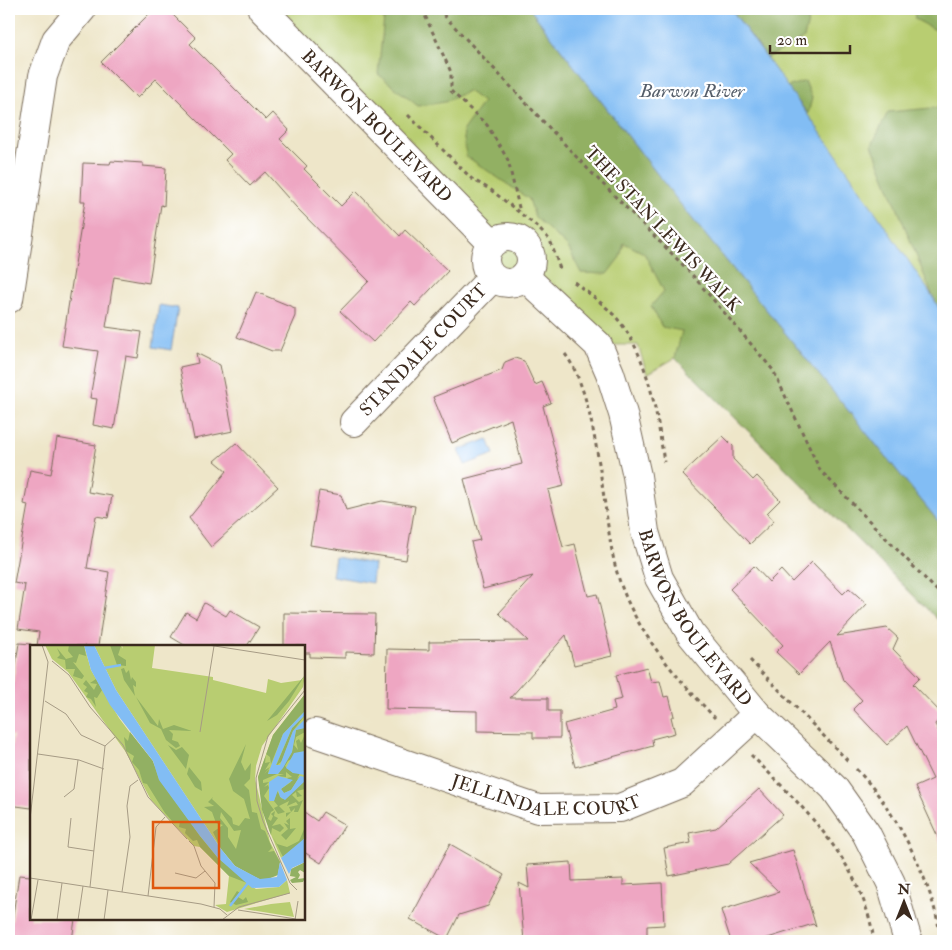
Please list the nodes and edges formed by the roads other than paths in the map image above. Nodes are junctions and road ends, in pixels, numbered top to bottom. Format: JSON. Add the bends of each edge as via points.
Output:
{"nodes":[{"id":1,"x":82,"y":9,"type":"edge"},
{"id":2,"x":262,"y":9,"type":"edge"},
{"id":3,"x":492,"y":243,"type":"junction"},
{"id":4,"x":524,"y":276,"type":"junction"},
{"id":5,"x":492,"y":278,"type":"junction"},
{"id":6,"x":9,"y":299,"type":"edge"},
{"id":7,"x":354,"y":422,"type":"dead end"},
{"id":8,"x":757,"y":714,"type":"junction"},
{"id":9,"x":315,"y":733,"type":"dead end"},
{"id":10,"x":908,"y":941,"type":"edge"}],
"edges":[{"from":1,"to":6,"type":"street","via":[[56,40],[43,76]]},
{"from":2,"to":3,"type":"street","name":"BARWON BOULEVARD"},
{"from":3,"to":4,"type":"street","via":[[498,238],[514,237],[527,247],[531,262]]},
{"from":3,"to":5,"type":"street","via":[[484,256],[487,272]]},
{"from":4,"to":5,"type":"street","via":[[512,283]]},
{"from":4,"to":8,"type":"street","name":"BARWON BOULEVARD","via":[[598,345],[623,414],[645,532],[659,578],[690,632]]},
{"from":5,"to":7,"type":"street","name":"STANDALE COURT"},
{"from":8,"to":9,"type":"street","name":"JELLINDALE COURT","via":[[682,783],[620,808],[538,809]]},
{"from":8,"to":10,"type":"street","name":"BARWON BOULEVARD","via":[[834,788],[866,833],[891,883]]}]}
